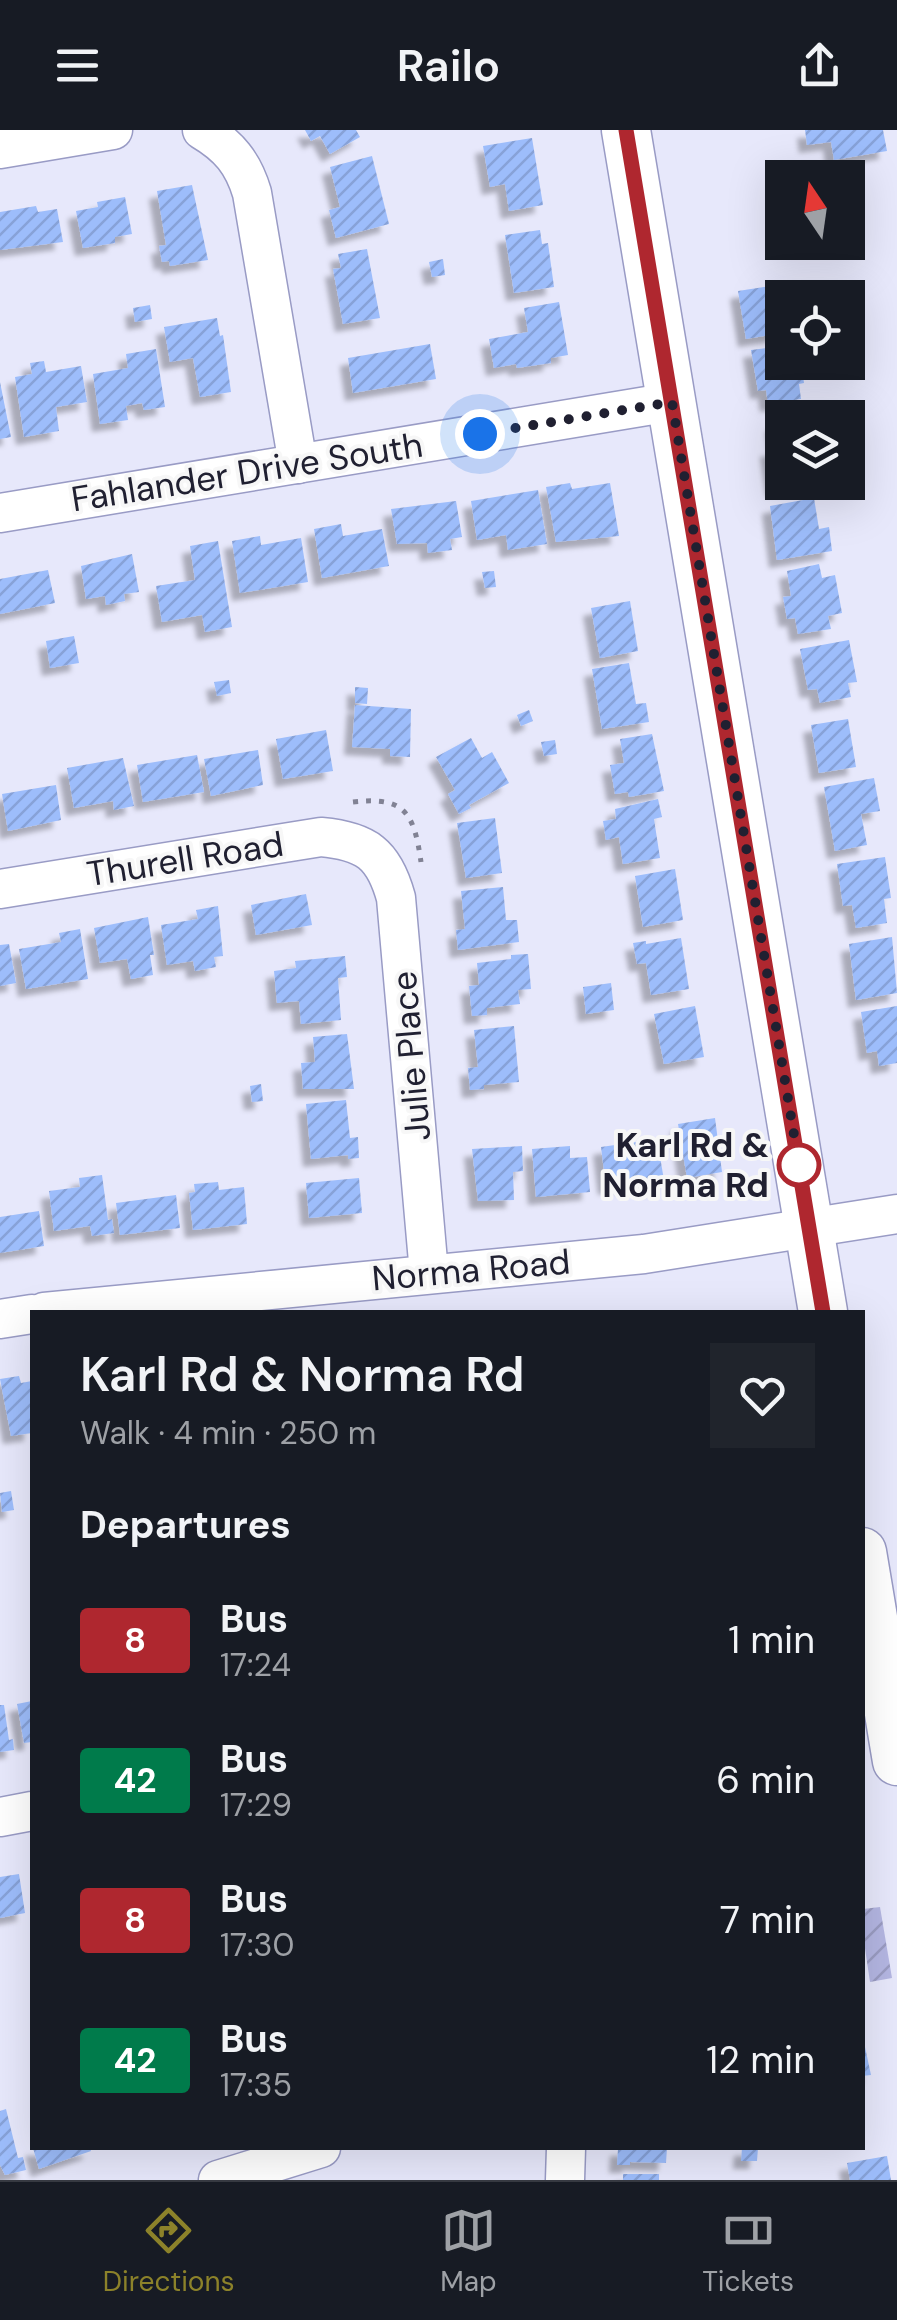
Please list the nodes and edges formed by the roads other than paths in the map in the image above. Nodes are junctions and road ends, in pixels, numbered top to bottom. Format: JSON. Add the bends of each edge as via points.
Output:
{"nodes":[{"id":1,"x":113,"y":130,"type":"edge"},
{"id":2,"x":202,"y":130,"type":"edge"},
{"id":3,"x":626,"y":130,"type":"edge"},
{"id":4,"x":0,"y":149,"type":"edge"},
{"id":5,"x":672,"y":402,"type":"junction"},
{"id":6,"x":298,"y":464,"type":"junction"},
{"id":7,"x":0,"y":513,"type":"edge"},
{"id":8,"x":368,"y":849,"type":"joint"},
{"id":9,"x":0,"y":889,"type":"edge"},
{"id":10,"x":897,"y":1214,"type":"edge"},
{"id":11,"x":810,"y":1231,"type":"junction"},
{"id":12,"x":430,"y":1273,"type":"junction"},
{"id":13,"x":64,"y":1310,"type":"edge"},
{"id":14,"x":823,"y":1310,"type":"edge"},
{"id":15,"x":30,"y":1314,"type":"edge"},
{"id":16,"x":0,"y":1320,"type":"edge"},
{"id":17,"x":865,"y":1570,"type":"edge"},
{"id":18,"x":897,"y":1761,"type":"edge"},
{"id":19,"x":30,"y":1812,"type":"edge"},
{"id":20,"x":0,"y":1817,"type":"edge"},
{"id":21,"x":315,"y":2150,"type":"edge"},
{"id":22,"x":566,"y":2150,"type":"edge"},
{"id":23,"x":218,"y":2180,"type":"edge"},
{"id":24,"x":565,"y":2180,"type":"edge"}],
"edges":[{"from":1,"to":4,"type":"street"},
{"from":2,"to":6,"type":"street","via":[[234,153],[246,172]]},
{"from":3,"to":5,"type":"main road"},
{"from":5,"to":6,"type":"street","name":"Fahlander Drive South"},
{"from":5,"to":11,"type":"main road"},
{"from":6,"to":7,"type":"street","name":"Fahlander Drive South"},
{"from":8,"to":9,"type":"street","name":"Thurell Road","via":[[322,837]]},
{"from":8,"to":12,"type":"street","name":"Julie Place","via":[[388,870],[396,898]]},
{"from":10,"to":11,"type":"street","name":"Norma Road"},
{"from":11,"to":12,"type":"street","name":"Norma Road"},
{"from":11,"to":14,"type":"main road"},
{"from":12,"to":13,"type":"street","name":"Norma Road"},
{"from":15,"to":16,"type":"street"},
{"from":17,"to":18,"type":"main road"},
{"from":19,"to":20,"type":"street"},
{"from":21,"to":23,"type":"street"},
{"from":22,"to":24,"type":"street"}]}
